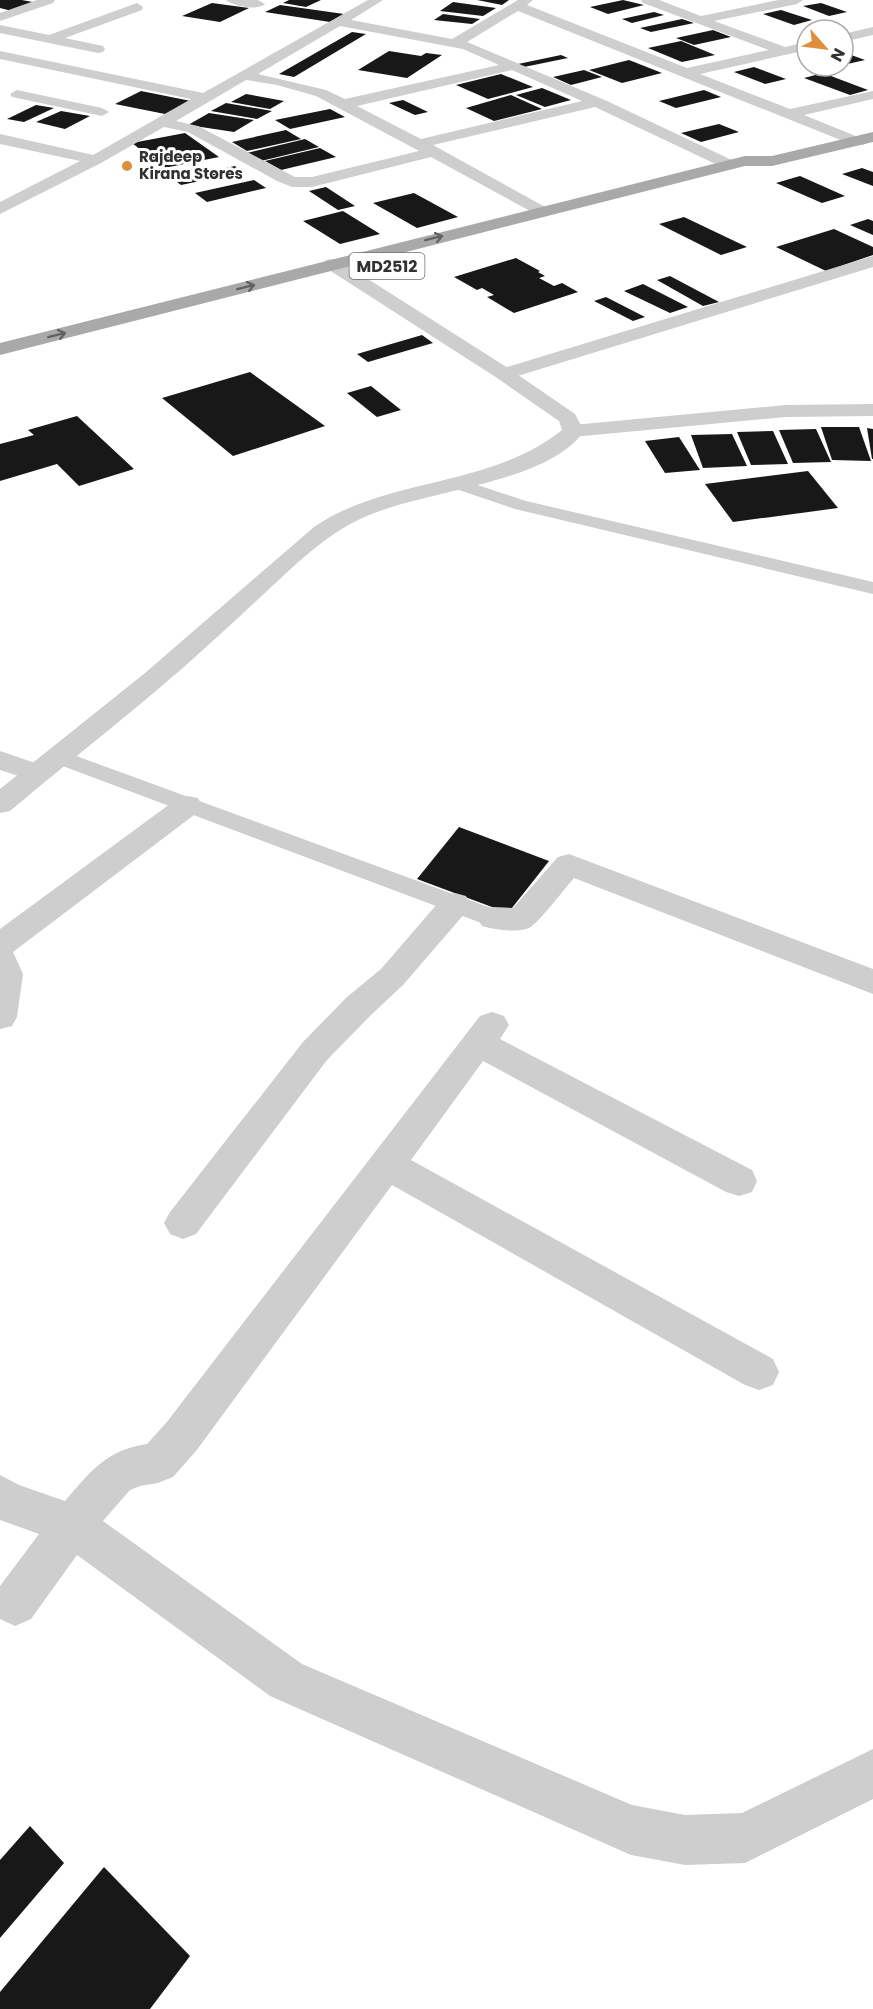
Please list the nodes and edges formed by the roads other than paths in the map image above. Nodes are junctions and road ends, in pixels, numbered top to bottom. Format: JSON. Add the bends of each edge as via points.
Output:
{"nodes":[{"id":1,"x":49,"y":0,"type":"edge"},
{"id":2,"x":232,"y":0,"type":"edge"},
{"id":3,"x":377,"y":0,"type":"edge"},
{"id":4,"x":647,"y":0,"type":"edge"},
{"id":5,"x":797,"y":0,"type":"edge"},
{"id":6,"x":523,"y":3,"type":"edge"},
{"id":7,"x":765,"y":3,"type":"edge"},
{"id":8,"x":259,"y":4,"type":"dead end"},
{"id":9,"x":137,"y":7,"type":"dead end"},
{"id":10,"x":0,"y":9,"type":"edge"},
{"id":11,"x":18,"y":13,"type":"junction"},
{"id":12,"x":0,"y":17,"type":"edge"},
{"id":13,"x":699,"y":20,"type":"junction"},
{"id":14,"x":338,"y":22,"type":"junction"},
{"id":15,"x":0,"y":29,"type":"edge"},
{"id":16,"x":873,"y":31,"type":"edge"},
{"id":17,"x":855,"y":35,"type":"edge"},
{"id":18,"x":50,"y":39,"type":"junction"},
{"id":19,"x":457,"y":42,"type":"junction"},
{"id":20,"x":795,"y":48,"type":"edge"},
{"id":21,"x":98,"y":49,"type":"dead end"},
{"id":22,"x":783,"y":51,"type":"junction"},
{"id":23,"x":0,"y":55,"type":"edge"},
{"id":24,"x":512,"y":66,"type":"junction"},
{"id":25,"x":72,"y":70,"type":"junction"},
{"id":26,"x":685,"y":73,"type":"junction"},
{"id":27,"x":245,"y":76,"type":"junction"},
{"id":28,"x":17,"y":94,"type":"junction"},
{"id":29,"x":873,"y":95,"type":"edge"},
{"id":30,"x":206,"y":98,"type":"junction"},
{"id":31,"x":0,"y":101,"type":"edge"},
{"id":32,"x":596,"y":102,"type":"junction"},
{"id":33,"x":344,"y":104,"type":"junction"},
{"id":34,"x":102,"y":112,"type":"dead end"},
{"id":35,"x":789,"y":114,"type":"junction"},
{"id":36,"x":162,"y":122,"type":"junction"},
{"id":37,"x":0,"y":139,"type":"edge"},
{"id":38,"x":866,"y":139,"type":"edge"},
{"id":39,"x":426,"y":148,"type":"junction"},
{"id":40,"x":95,"y":160,"type":"junction"},
{"id":41,"x":772,"y":161,"type":"junction"},
{"id":42,"x":730,"y":165,"type":"junction"},
{"id":43,"x":8,"y":198,"type":"edge"},
{"id":44,"x":0,"y":208,"type":"edge"},
{"id":45,"x":541,"y":212,"type":"junction"},
{"id":46,"x":873,"y":261,"type":"edge"},
{"id":47,"x":341,"y":270,"type":"junction"},
{"id":48,"x":0,"y":350,"type":"edge"},
{"id":49,"x":68,"y":350,"type":"dead end"},
{"id":50,"x":504,"y":374,"type":"junction"},
{"id":51,"x":873,"y":410,"type":"edge"},
{"id":52,"x":573,"y":430,"type":"junction"},
{"id":53,"x":456,"y":483,"type":"junction"},
{"id":54,"x":873,"y":588,"type":"edge"},
{"id":55,"x":60,"y":757,"type":"junction"},
{"id":56,"x":0,"y":760,"type":"edge"},
{"id":57,"x":37,"y":773,"type":"junction"},
{"id":58,"x":0,"y":804,"type":"edge"},
{"id":59,"x":188,"y":805,"type":"junction"},
{"id":60,"x":455,"y":904,"type":"junction"},
{"id":61,"x":493,"y":918,"type":"joint"},
{"id":62,"x":0,"y":945,"type":"edge"},
{"id":63,"x":0,"y":957,"type":"edge"},
{"id":64,"x":873,"y":982,"type":"edge"},
{"id":65,"x":0,"y":1017,"type":"edge"},
{"id":66,"x":387,"y":1164,"type":"junction"},
{"id":67,"x":739,"y":1181,"type":"dead end"},
{"id":68,"x":183,"y":1223,"type":"dead end"},
{"id":69,"x":759,"y":1372,"type":"dead end"},
{"id":70,"x":0,"y":1496,"type":"edge"},
{"id":71,"x":72,"y":1526,"type":"junction"},
{"id":72,"x":15,"y":1604,"type":"dead end"},
{"id":73,"x":873,"y":1773,"type":"edge"}],
"edges":[{"from":1,"to":11,"type":"street"},
{"from":2,"to":8,"type":"street"},
{"from":3,"to":14,"type":"street"},
{"from":4,"to":13,"type":"street"},
{"from":5,"to":7,"type":"street"},
{"from":6,"to":19,"type":"street"},
{"from":6,"to":26,"type":"street"},
{"from":7,"to":13,"type":"street"},
{"from":9,"to":18,"type":"street"},
{"from":10,"to":11,"type":"street"},
{"from":11,"to":12,"type":"street"},
{"from":13,"to":22,"type":"street"},
{"from":14,"to":19,"type":"street"},
{"from":14,"to":27,"type":"street"},
{"from":15,"to":18,"type":"street"},
{"from":16,"to":17,"type":"street"},
{"from":18,"to":21,"type":"street"},
{"from":19,"to":24,"type":"street"},
{"from":20,"to":22,"type":"street"},
{"from":22,"to":26,"type":"street"},
{"from":23,"to":25,"type":"street"},
{"from":24,"to":32,"type":"street"},
{"from":24,"to":33,"type":"street"},
{"from":25,"to":28,"type":"street"},
{"from":25,"to":30,"type":"street"},
{"from":26,"to":35,"type":"street"},
{"from":27,"to":30,"type":"street"},
{"from":27,"to":33,"type":"street","via":[[297,85]]},
{"from":28,"to":31,"type":"street"},
{"from":28,"to":34,"type":"street"},
{"from":29,"to":35,"type":"street"},
{"from":30,"to":36,"type":"street"},
{"from":32,"to":39,"type":"street"},
{"from":32,"to":42,"type":"street"},
{"from":33,"to":39,"type":"street"},
{"from":35,"to":38,"type":"street"},
{"from":36,"to":39,"type":"street","via":[[201,133],[292,182],[312,182]]},
{"from":36,"to":40,"type":"street"},
{"from":37,"to":40,"type":"street"},
{"from":38,"to":41,"type":"main road","number":"MD2512"},
{"from":39,"to":45,"type":"street"},
{"from":40,"to":43,"type":"street"},
{"from":41,"to":42,"type":"main road","number":"MD2512"},
{"from":41,"to":47,"type":"main road","number":"MD2512","via":[[760,170]]},
{"from":42,"to":45,"type":"main road","number":"MD2512"},
{"from":43,"to":44,"type":"street"},
{"from":47,"to":45,"type":"main road","number":"MD2512","one_way":true},
{"from":46,"to":50,"type":"street"},
{"from":48,"to":47,"type":"main road","number":"MD2512","one_way":true},
{"from":47,"to":49,"type":"main road","number":"MD2512"},
{"from":47,"to":50,"type":"street"},
{"from":50,"to":52,"type":"street","via":[[568,418]]},
{"from":51,"to":52,"type":"street","via":[[786,411]]},
{"from":52,"to":53,"type":"street","via":[[544,453]]},
{"from":53,"to":54,"type":"lane","via":[[521,505]]},
{"from":53,"to":55,"type":"street","via":[[359,509],[339,520]]},
{"from":55,"to":57,"type":"street"},
{"from":55,"to":59,"type":"lane"},
{"from":56,"to":57,"type":"street"},
{"from":57,"to":58,"type":"street"},
{"from":59,"to":60,"type":"lane"},
{"from":59,"to":62,"type":"street"},
{"from":60,"to":61,"type":"lane"},
{"from":60,"to":68,"type":"street","via":[[392,977],[315,1051]]},
{"from":61,"to":64,"type":"street","via":[[521,919],[569,864]]},
{"from":63,"to":65,"type":"street","via":[[7,974]]},
{"from":66,"to":67,"type":"street","via":[[485,1034]]},
{"from":66,"to":69,"type":"street"},
{"from":66,"to":71,"type":"street","via":[[181,1437],[158,1463],[115,1476]]},
{"from":70,"to":71,"type":"street"},
{"from":71,"to":72,"type":"street"},
{"from":71,"to":73,"type":"street","via":[[286,1680],[631,1830],[686,1840],[745,1838]]}]}
